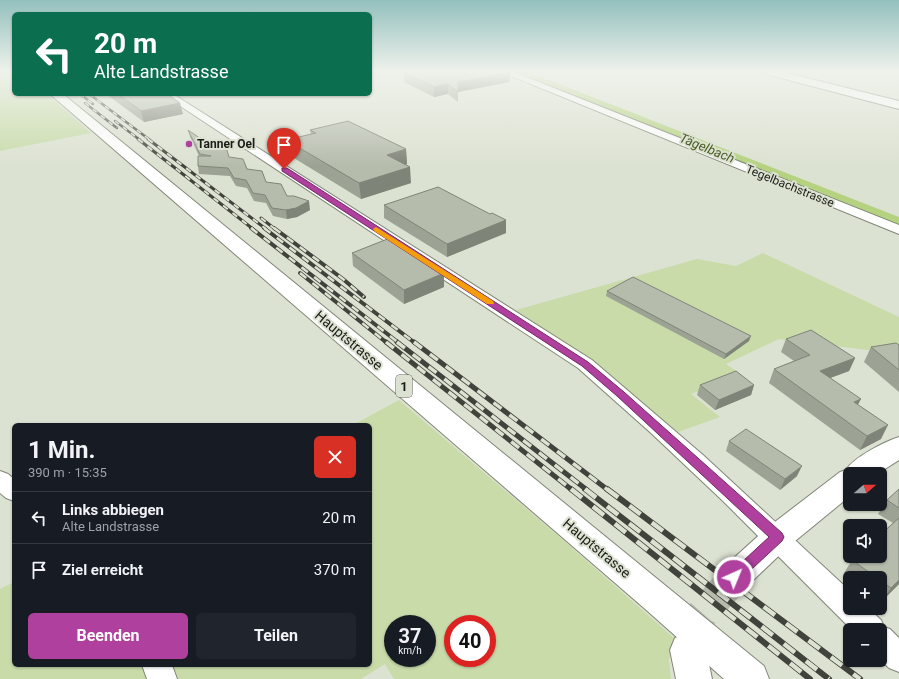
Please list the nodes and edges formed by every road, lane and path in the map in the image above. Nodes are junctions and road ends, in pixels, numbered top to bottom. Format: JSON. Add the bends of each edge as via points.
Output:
{"nodes":[{"id":1,"x":66,"y":103,"type":"edge"},
{"id":2,"x":180,"y":103,"type":"edge"},
{"id":3,"x":582,"y":103,"type":"edge"},
{"id":4,"x":899,"y":230,"type":"edge"},
{"id":5,"x":899,"y":447,"type":"edge"},
{"id":6,"x":867,"y":467,"type":"edge"},
{"id":7,"x":0,"y":480,"type":"edge"},
{"id":8,"x":843,"y":486,"type":"edge"},
{"id":9,"x":12,"y":490,"type":"edge"},
{"id":10,"x":778,"y":537,"type":"junction"},
{"id":11,"x":734,"y":577,"type":"tunnel mouth"},
{"id":12,"x":864,"y":623,"type":"edge"},
{"id":13,"x":887,"y":646,"type":"edge"},
{"id":14,"x":899,"y":658,"type":"edge"},
{"id":15,"x":158,"y":667,"type":"edge"},
{"id":16,"x":162,"y":679,"type":"edge"},
{"id":17,"x":751,"y":679,"type":"edge"}],
"edges":[{"from":1,"to":17,"type":"main road","name":"Hauptstrasse","number":"1"},
{"from":2,"to":10,"type":"street","via":[[585,364]]},
{"from":3,"to":4,"type":"street","name":"Tegelbachstrasse"},
{"from":5,"to":6,"type":"main road"},
{"from":7,"to":9,"type":"street"},
{"from":8,"to":10,"type":"main road"},
{"from":10,"to":11,"type":"main road"},
{"from":10,"to":12,"type":"street"},
{"from":13,"to":14,"type":"street"},
{"from":15,"to":16,"type":"street"}]}
